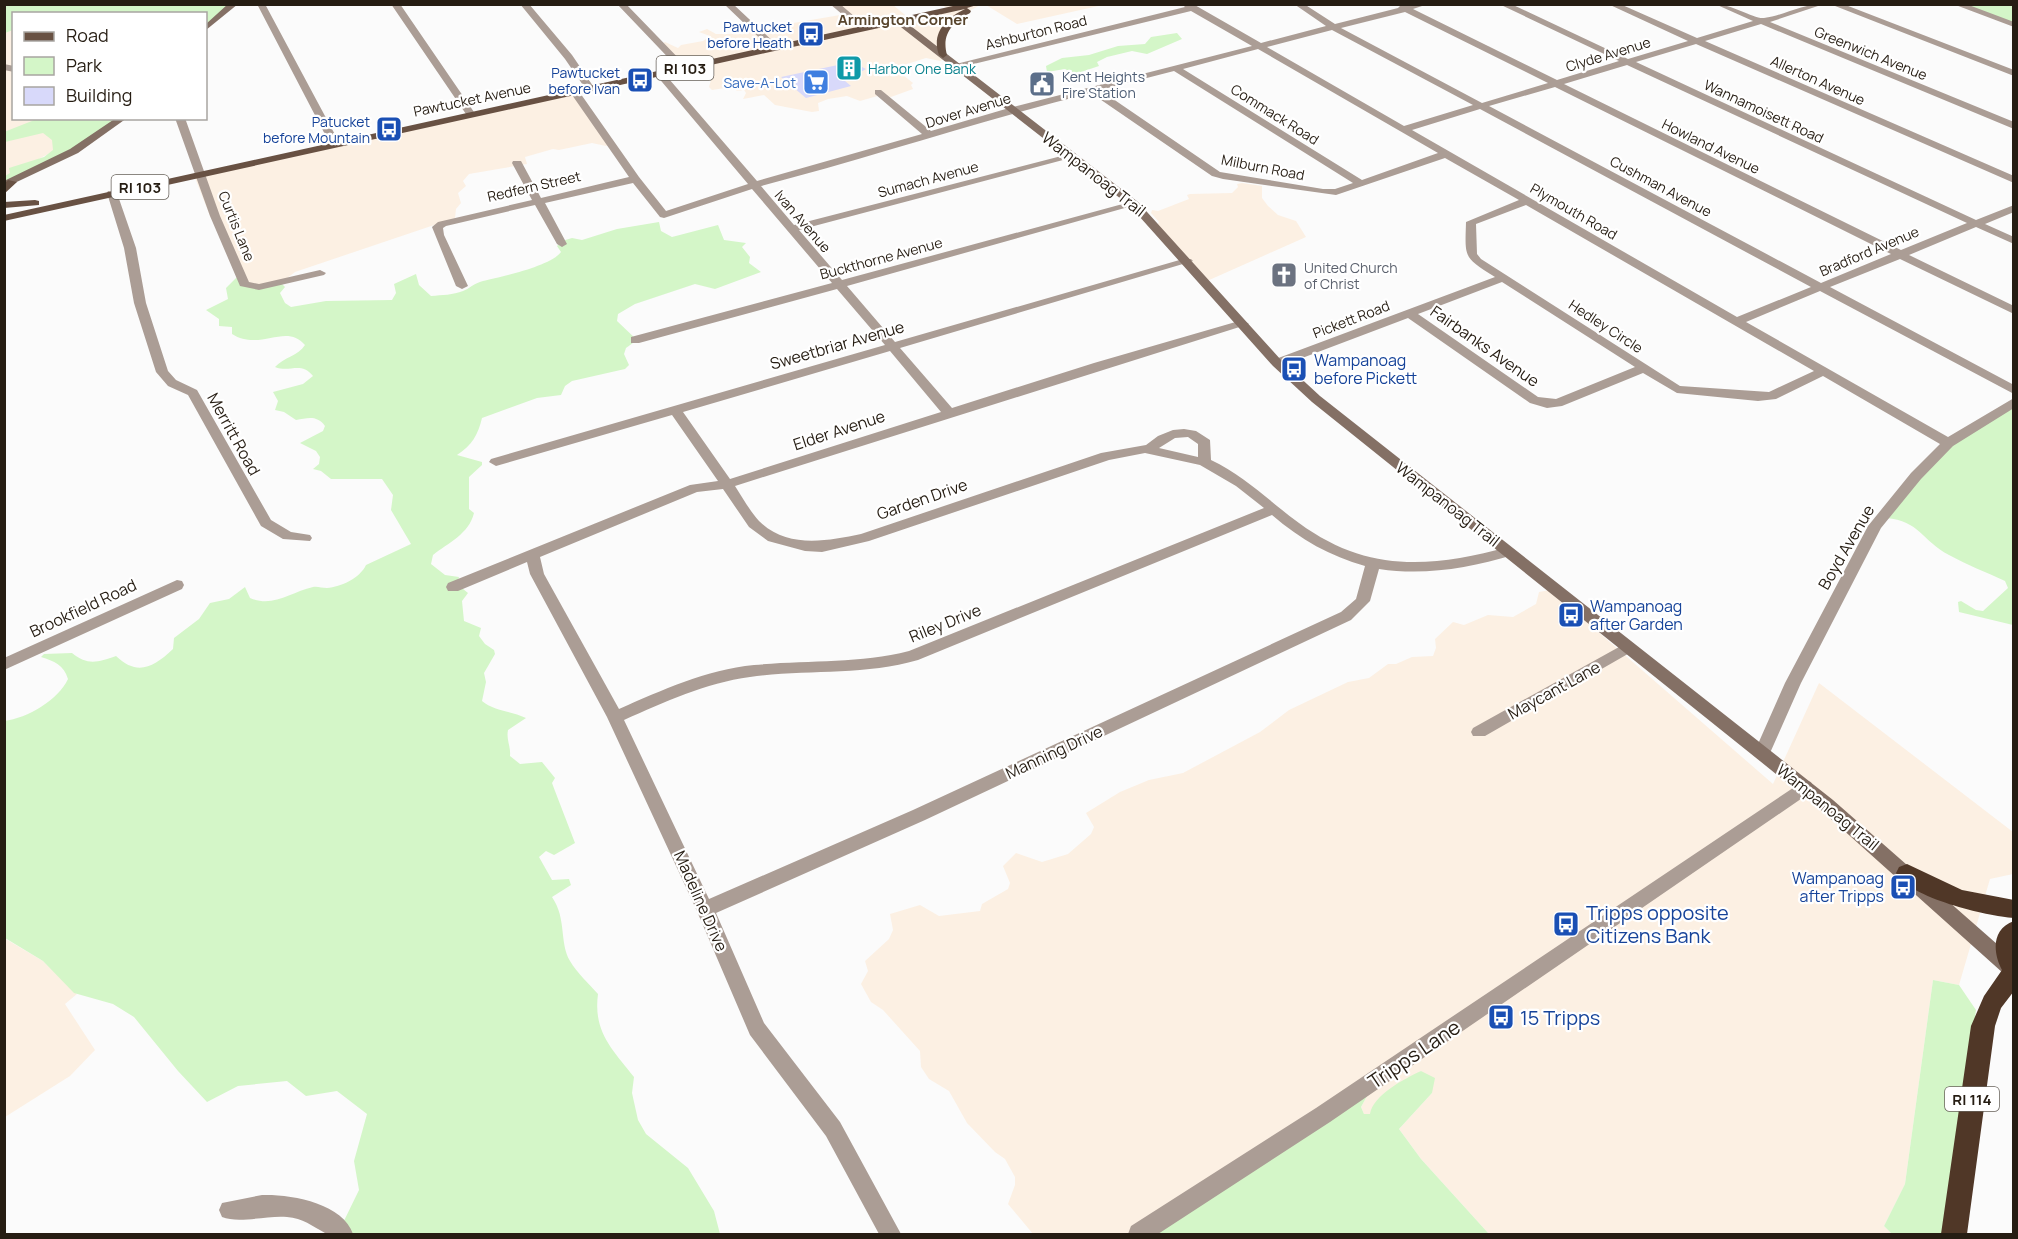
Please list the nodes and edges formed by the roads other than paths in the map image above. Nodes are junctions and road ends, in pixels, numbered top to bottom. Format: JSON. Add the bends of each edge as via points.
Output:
{"nodes":[{"id":1,"x":234,"y":4,"type":"edge"},
{"id":2,"x":261,"y":4,"type":"edge"},
{"id":3,"x":395,"y":4,"type":"edge"},
{"id":4,"x":524,"y":4,"type":"edge"},
{"id":5,"x":621,"y":4,"type":"edge"},
{"id":6,"x":728,"y":4,"type":"edge"},
{"id":7,"x":834,"y":4,"type":"edge"},
{"id":8,"x":976,"y":4,"type":"edge"},
{"id":9,"x":981,"y":4,"type":"edge"},
{"id":10,"x":1298,"y":4,"type":"edge"},
{"id":11,"x":1424,"y":4,"type":"edge"},
{"id":12,"x":1503,"y":4,"type":"edge"},
{"id":13,"x":1612,"y":4,"type":"edge"},
{"id":14,"x":1719,"y":4,"type":"edge"},
{"id":15,"x":1821,"y":4,"type":"edge"},
{"id":16,"x":1834,"y":4,"type":"edge"},
{"id":17,"x":1957,"y":4,"type":"edge"},
{"id":18,"x":1189,"y":6,"type":"edge"},
{"id":19,"x":946,"y":7,"type":"edge"},
{"id":20,"x":1401,"y":7,"type":"edge"},
{"id":21,"x":900,"y":22,"type":"junction"},
{"id":22,"x":1763,"y":22,"type":"junction"},
{"id":23,"x":2013,"y":25,"type":"edge"},
{"id":24,"x":207,"y":27,"type":"edge"},
{"id":25,"x":1333,"y":27,"type":"junction"},
{"id":26,"x":866,"y":29,"type":"junction"},
{"id":27,"x":1699,"y":42,"type":"junction"},
{"id":28,"x":1259,"y":46,"type":"junction"},
{"id":29,"x":775,"y":48,"type":"junction"},
{"id":30,"x":943,"y":55,"type":"junction"},
{"id":31,"x":1629,"y":63,"type":"junction"},
{"id":32,"x":957,"y":66,"type":"junction"},
{"id":33,"x":1176,"y":68,"type":"junction"},
{"id":34,"x":683,"y":69,"type":"junction"},
{"id":35,"x":2013,"y":73,"type":"edge"},
{"id":36,"x":660,"y":74,"type":"junction"},
{"id":37,"x":1557,"y":84,"type":"junction"},
{"id":38,"x":590,"y":89,"type":"junction"},
{"id":39,"x":1093,"y":90,"type":"junction"},
{"id":40,"x":575,"y":92,"type":"junction"},
{"id":41,"x":878,"y":92,"type":"dead end"},
{"id":42,"x":1481,"y":107,"type":"junction"},
{"id":43,"x":1012,"y":110,"type":"junction"},
{"id":44,"x":471,"y":115,"type":"junction"},
{"id":45,"x":120,"y":120,"type":"edge"},
{"id":46,"x":181,"y":120,"type":"edge"},
{"id":47,"x":2013,"y":126,"type":"edge"},
{"id":48,"x":1404,"y":129,"type":"junction"},
{"id":49,"x":929,"y":135,"type":"junction"},
{"id":50,"x":334,"y":144,"type":"junction"},
{"id":51,"x":1446,"y":154,"type":"junction"},
{"id":52,"x":1073,"y":156,"type":"junction"},
{"id":53,"x":517,"y":163,"type":"dead end"},
{"id":54,"x":201,"y":173,"type":"junction"},
{"id":55,"x":635,"y":179,"type":"junction"},
{"id":56,"x":2013,"y":180,"type":"edge"},
{"id":57,"x":8,"y":183,"type":"edge"},
{"id":58,"x":1360,"y":183,"type":"junction"},
{"id":59,"x":753,"y":186,"type":"junction"},
{"id":60,"x":4,"y":191,"type":"edge"},
{"id":61,"x":112,"y":193,"type":"junction"},
{"id":62,"x":4,"y":198,"type":"edge"},
{"id":63,"x":80,"y":200,"type":"junction"},
{"id":64,"x":540,"y":200,"type":"junction"},
{"id":65,"x":1526,"y":201,"type":"junction"},
{"id":66,"x":1134,"y":204,"type":"junction"},
{"id":67,"x":4,"y":205,"type":"edge"},
{"id":68,"x":16,"y":205,"type":"junction"},
{"id":69,"x":64,"y":205,"type":"junction"},
{"id":70,"x":2013,"y":208,"type":"edge"},
{"id":71,"x":4,"y":210,"type":"edge"},
{"id":72,"x":4,"y":218,"type":"edge"},
{"id":73,"x":1976,"y":223,"type":"junction"},
{"id":74,"x":790,"y":229,"type":"junction"},
{"id":75,"x":2013,"y":241,"type":"edge"},
{"id":76,"x":562,"y":244,"type":"dead end"},
{"id":77,"x":1900,"y":255,"type":"junction"},
{"id":78,"x":1187,"y":261,"type":"junction"},
{"id":79,"x":320,"y":273,"type":"dead end"},
{"id":80,"x":1503,"y":278,"type":"junction"},
{"id":81,"x":838,"y":285,"type":"junction"},
{"id":82,"x":462,"y":286,"type":"dead end"},
{"id":83,"x":1820,"y":288,"type":"junction"},
{"id":84,"x":2013,"y":311,"type":"edge"},
{"id":85,"x":1409,"y":314,"type":"junction"},
{"id":86,"x":1737,"y":321,"type":"junction"},
{"id":87,"x":1243,"y":324,"type":"junction"},
{"id":88,"x":635,"y":340,"type":"dead end"},
{"id":89,"x":891,"y":346,"type":"junction"},
{"id":90,"x":1277,"y":363,"type":"junction"},
{"id":91,"x":1644,"y":368,"type":"junction"},
{"id":92,"x":1823,"y":371,"type":"junction"},
{"id":93,"x":2013,"y":390,"type":"edge"},
{"id":94,"x":2013,"y":402,"type":"edge"},
{"id":95,"x":676,"y":411,"type":"junction"},
{"id":96,"x":949,"y":413,"type":"junction"},
{"id":97,"x":1948,"y":443,"type":"junction"},
{"id":98,"x":1150,"y":449,"type":"junction"},
{"id":99,"x":496,"y":462,"type":"dead end"},
{"id":100,"x":1204,"y":462,"type":"junction"},
{"id":101,"x":724,"y":485,"type":"junction"},
{"id":102,"x":1276,"y":509,"type":"junction"},
{"id":103,"x":305,"y":538,"type":"dead end"},
{"id":104,"x":1508,"y":552,"type":"junction"},
{"id":105,"x":532,"y":555,"type":"junction"},
{"id":106,"x":1373,"y":564,"type":"junction"},
{"id":107,"x":177,"y":585,"type":"dead end"},
{"id":108,"x":453,"y":586,"type":"dead end"},
{"id":109,"x":1629,"y":647,"type":"junction"},
{"id":110,"x":4,"y":665,"type":"edge"},
{"id":111,"x":615,"y":717,"type":"junction"},
{"id":112,"x":1479,"y":732,"type":"dead end"},
{"id":113,"x":1762,"y":753,"type":"junction"},
{"id":114,"x":1805,"y":787,"type":"junction"},
{"id":115,"x":1907,"y":873,"type":"junction"},
{"id":116,"x":705,"y":909,"type":"junction"},
{"id":117,"x":2013,"y":909,"type":"edge"},
{"id":118,"x":2013,"y":930,"type":"edge"},
{"id":119,"x":2013,"y":970,"type":"edge"},
{"id":120,"x":230,"y":1210,"type":"dead end"},
{"id":121,"x":342,"y":1234,"type":"edge"},
{"id":122,"x":890,"y":1234,"type":"edge"},
{"id":123,"x":1139,"y":1234,"type":"edge"},
{"id":124,"x":1954,"y":1234,"type":"edge"}],
"edges":[{"from":1,"to":24,"type":"main road"},
{"from":2,"to":50,"type":"street"},
{"from":3,"to":44,"type":"street"},
{"from":4,"to":38,"type":"street","via":[[569,57]]},
{"from":5,"to":34,"type":"street"},
{"from":6,"to":29,"type":"street"},
{"from":7,"to":26,"type":"street"},
{"from":8,"to":19,"type":"main road","name":"Pawtucket Avenue","number":"RI 103"},
{"from":9,"to":30,"type":"main road","via":[[947,24],[940,39]]},
{"from":10,"to":25,"type":"street","name":"Cushman Avenue"},
{"from":11,"to":20,"type":"street","name":"Dover Avenue"},
{"from":12,"to":31,"type":"street","name":"Wannamoisett Road"},
{"from":13,"to":27,"type":"street","name":"Allerton Avenue"},
{"from":14,"to":22,"type":"street","name":"Greenwich Avenue"},
{"from":15,"to":22,"type":"street","name":"Clyde Avenue"},
{"from":16,"to":35,"type":"street"},
{"from":17,"to":23,"type":"street"},
{"from":18,"to":28,"type":"street","name":"Plymouth Road"},
{"from":18,"to":32,"type":"street","name":"Ashburton Road"},
{"from":19,"to":21,"type":"main road","name":"Pawtucket Avenue","number":"RI 103"},
{"from":20,"to":25,"type":"street","name":"Dover Avenue"},
{"from":20,"to":37,"type":"street","name":"Howland Avenue"},
{"from":21,"to":26,"type":"main road","name":"Pawtucket Avenue","number":"RI 103"},
{"from":21,"to":30,"type":"main road","name":"Wampanoag Trail"},
{"from":22,"to":27,"type":"street","name":"Clyde Avenue"},
{"from":22,"to":47,"type":"street","name":"Greenwich Avenue"},
{"from":25,"to":28,"type":"street","name":"Dover Avenue"},
{"from":25,"to":42,"type":"street","name":"Cushman Avenue"},
{"from":26,"to":29,"type":"main road","name":"Pawtucket Avenue","number":"RI 103"},
{"from":27,"to":31,"type":"street","name":"Clyde Avenue"},
{"from":27,"to":56,"type":"street","name":"Allerton Avenue"},
{"from":28,"to":33,"type":"street","name":"Dover Avenue"},
{"from":28,"to":48,"type":"street","name":"Plymouth Road"},
{"from":29,"to":34,"type":"main road","name":"Pawtucket Avenue","number":"RI 103"},
{"from":30,"to":32,"type":"main road","name":"Wampanoag Trail"},
{"from":31,"to":37,"type":"street","name":"Clyde Avenue"},
{"from":31,"to":73,"type":"street","name":"Wannamoisett Road"},
{"from":32,"to":43,"type":"main road","name":"Wampanoag Trail"},
{"from":33,"to":39,"type":"street","name":"Dover Avenue"},
{"from":33,"to":58,"type":"street","name":"Commack Road"},
{"from":34,"to":36,"type":"main road","name":"Pawtucket Avenue","number":"RI 103"},
{"from":36,"to":38,"type":"main road","name":"Pawtucket Avenue","number":"RI 103"},
{"from":36,"to":59,"type":"street","name":"Ivan Avenue"},
{"from":37,"to":42,"type":"street","name":"Clyde Avenue"},
{"from":37,"to":77,"type":"street","name":"Howland Avenue"},
{"from":38,"to":40,"type":"main road","name":"Pawtucket Avenue","number":"RI 103"},
{"from":39,"to":43,"type":"street","name":"Dover Avenue"},
{"from":39,"to":58,"type":"street","name":"Milburn Road","via":[[1216,174],[1323,192],[1336,192]]},
{"from":40,"to":44,"type":"main road","name":"Pawtucket Avenue","number":"RI 103"},
{"from":40,"to":55,"type":"street"},
{"from":41,"to":49,"type":"street"},
{"from":42,"to":48,"type":"street","name":"Clyde Avenue"},
{"from":42,"to":83,"type":"street","name":"Cushman Avenue"},
{"from":43,"to":49,"type":"street","name":"Dover Avenue"},
{"from":43,"to":52,"type":"main road","name":"Wampanoag Trail"},
{"from":44,"to":50,"type":"main road","name":"Pawtucket Avenue","number":"RI 103"},
{"from":45,"to":57,"type":"main road","via":[[74,151]]},
{"from":46,"to":54,"type":"street"},
{"from":48,"to":51,"type":"street","name":"Plymouth Road"},
{"from":49,"to":59,"type":"street","name":"Dover Avenue"},
{"from":50,"to":54,"type":"main road","name":"Pawtucket Avenue","number":"RI 103"},
{"from":51,"to":58,"type":"street","name":"Milburn Road"},
{"from":51,"to":65,"type":"street","name":"Plymouth Road"},
{"from":52,"to":66,"type":"main road","name":"Wampanoag Trail"},
{"from":52,"to":74,"type":"street","name":"Sumach Avenue"},
{"from":53,"to":64,"type":"street"},
{"from":54,"to":61,"type":"main road","name":"Pawtucket Avenue","number":"RI 103"},
{"from":54,"to":79,"type":"street","name":"Curtis Lane","via":[[244,284],[258,287]]},
{"from":55,"to":59,"type":"street","name":"Dover Avenue","via":[[664,216],[712,196]]},
{"from":55,"to":64,"type":"street","name":"Redfern Street"},
{"from":57,"to":60,"type":"main road"},
{"from":59,"to":74,"type":"street","name":"Ivan Avenue"},
{"from":61,"to":63,"type":"main road","name":"Pawtucket Avenue","number":"RI 103"},
{"from":61,"to":103,"type":"street","name":"Merritt Road","via":[[162,372],[172,383],[193,393],[266,523],[288,536]]},
{"from":62,"to":68,"type":"main road"},
{"from":63,"to":68,"type":"main road","name":"Pawtucket Avenue","number":"RI 103"},
{"from":63,"to":69,"type":"main road","name":"Pawtucket Avenue","number":"RI 103"},
{"from":64,"to":76,"type":"street"},
{"from":64,"to":82,"type":"street","name":"Redfern Street","via":[[437,227]]},
{"from":65,"to":80,"type":"street","name":"Hedley Circle","via":[[1471,222],[1471,254]]},
{"from":65,"to":86,"type":"street","name":"Plymouth Road"},
{"from":66,"to":78,"type":"main road","name":"Wampanoag Trail"},
{"from":66,"to":81,"type":"street","name":"Buckthorne Avenue"},
{"from":67,"to":68,"type":"main road","name":"Pawtucket Avenue","number":"RI 103"},
{"from":69,"to":71,"type":"main road","name":"Pawtucket Avenue"},
{"from":69,"to":72,"type":"main road","name":"Pawtucket Avenue","number":"RI 103"},
{"from":70,"to":73,"type":"street","name":"Bradford Avenue"},
{"from":73,"to":75,"type":"street","name":"Wannamoisett Road"},
{"from":73,"to":77,"type":"street","name":"Bradford Avenue"},
{"from":74,"to":81,"type":"street","name":"Ivan Avenue"},
{"from":77,"to":83,"type":"street","name":"Bradford Avenue"},
{"from":77,"to":84,"type":"street","name":"Howland Avenue"},
{"from":78,"to":87,"type":"main road","name":"Wampanoag Trail"},
{"from":78,"to":89,"type":"street","name":"Sweetbriar Avenue"},
{"from":80,"to":85,"type":"street","name":"Pickett Road"},
{"from":80,"to":91,"type":"street","name":"Hedley Circle"},
{"from":81,"to":88,"type":"street","name":"Buckthorne Avenue"},
{"from":81,"to":89,"type":"street","name":"Ivan Avenue"},
{"from":83,"to":86,"type":"street","name":"Bradford Avenue"},
{"from":83,"to":93,"type":"street","name":"Cushman Avenue"},
{"from":85,"to":90,"type":"street","name":"Pickett Road"},
{"from":85,"to":91,"type":"street","name":"Fairbanks Avenue","via":[[1534,400],[1547,404]]},
{"from":86,"to":92,"type":"street","name":"Plymouth Road"},
{"from":87,"to":90,"type":"main road","name":"Wampanoag Trail"},
{"from":87,"to":96,"type":"street","name":"Elder Avenue"},
{"from":89,"to":95,"type":"street","name":"Sweetbriar Avenue"},
{"from":89,"to":96,"type":"street","name":"Ivan Avenue"},
{"from":90,"to":104,"type":"main road","name":"Wampanoag Trail","via":[[1323,405]]},
{"from":91,"to":92,"type":"street","name":"Hedley Circle","via":[[1677,389],[1758,397],[1772,396]]},
{"from":92,"to":97,"type":"street","name":"Plymouth Road"},
{"from":94,"to":97,"type":"street","name":"Boyd Avenue"},
{"from":95,"to":99,"type":"street","name":"Sweetbriar Avenue"},
{"from":95,"to":101,"type":"street","name":"Garden Drive"},
{"from":96,"to":101,"type":"street","name":"Elder Avenue"},
{"from":97,"to":113,"type":"street","name":"Boyd Avenue","via":[[1875,526],[1793,682]]},
{"from":98,"to":100,"type":"street","name":"Garden Drive"},
{"from":98,"to":100,"type":"street","name":"Garden Drive","via":[[1172,432],[1187,432],[1205,443]]},
{"from":98,"to":101,"type":"street","name":"Garden Drive","via":[[1106,456],[864,538],[822,547],[794,545],[773,537],[754,524]]},
{"from":100,"to":102,"type":"street","name":"Garden Drive","via":[[1225,471]]},
{"from":101,"to":105,"type":"street","name":"Elder Avenue","via":[[695,488]]},
{"from":102,"to":106,"type":"street","name":"Garden Drive","via":[[1315,541]]},
{"from":102,"to":111,"type":"street","name":"Riley Drive","via":[[913,656],[874,665],[724,676],[697,682]]},
{"from":104,"to":106,"type":"street","name":"Garden Drive","via":[[1432,568]]},
{"from":104,"to":109,"type":"main road","name":"Wampanoag Trail"},
{"from":105,"to":108,"type":"street","name":"Elder Avenue"},
{"from":105,"to":111,"type":"street","name":"Madeline Drive","via":[[537,574]]},
{"from":106,"to":116,"type":"street","name":"Manning Drive","via":[[1363,601],[1346,616],[919,815]]},
{"from":107,"to":110,"type":"street","name":"Brookfield Road"},
{"from":109,"to":112,"type":"street","name":"Maycant Lane"},
{"from":109,"to":113,"type":"main road","name":"Wampanoag Trail"},
{"from":111,"to":116,"type":"street","name":"Madeline Drive"},
{"from":113,"to":114,"type":"main road","name":"Wampanoag Trail"},
{"from":114,"to":115,"type":"main road","name":"Wampanoag Trail"},
{"from":114,"to":123,"type":"street","name":"Tripps Lane","via":[[1332,1109]]},
{"from":115,"to":117,"type":"highway","via":[[1966,901]]},
{"from":115,"to":119,"type":"main road","name":"Wampanoag Trail"},
{"from":116,"to":122,"type":"street","name":"Madeline Drive","via":[[757,1029],[833,1129]]},
{"from":118,"to":119,"type":"highway","via":[[2004,949]]},
{"from":119,"to":124,"type":"highway","number":"RI 114","via":[[1983,1026]]},
{"from":120,"to":121,"type":"street","via":[[285,1204],[303,1207]]}]}
